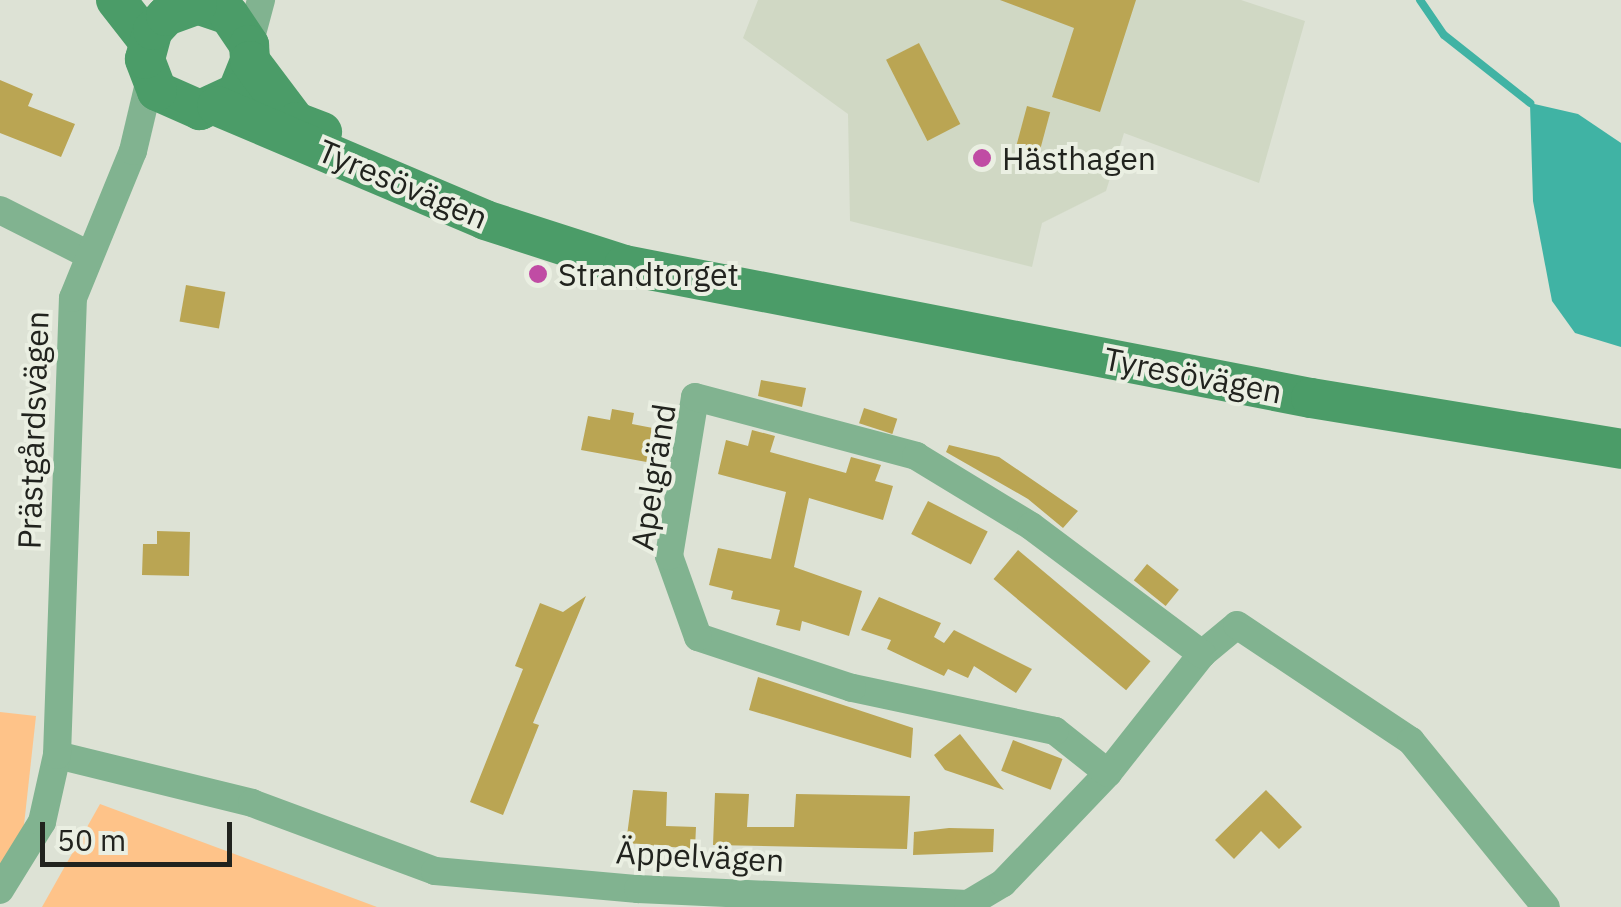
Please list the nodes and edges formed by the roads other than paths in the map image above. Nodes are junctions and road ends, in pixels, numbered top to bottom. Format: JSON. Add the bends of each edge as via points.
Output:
{"nodes":[{"id":1,"x":116,"y":0,"type":"edge"},
{"id":2,"x":261,"y":0,"type":"edge"},
{"id":3,"x":206,"y":3,"type":"edge"},
{"id":4,"x":250,"y":53,"type":"junction"},
{"id":5,"x":149,"y":60,"type":"junction"},
{"id":6,"x":200,"y":107,"type":"junction"},
{"id":7,"x":132,"y":151,"type":"junction"},
{"id":8,"x":0,"y":210,"type":"edge"},
{"id":9,"x":86,"y":254,"type":"junction"},
{"id":10,"x":766,"y":295,"type":"junction"},
{"id":11,"x":1621,"y":449,"type":"edge"},
{"id":12,"x":1202,"y":654,"type":"junction"},
{"id":13,"x":58,"y":755,"type":"junction"},
{"id":14,"x":1108,"y":773,"type":"junction"},
{"id":15,"x":0,"y":890,"type":"edge"},
{"id":16,"x":968,"y":906,"type":"edge"},
{"id":17,"x":1546,"y":907,"type":"edge"}],
"edges":[{"from":1,"to":5,"type":"main road","name":"Tyresövägen"},
{"from":2,"to":4,"type":"street"},
{"from":3,"to":4,"type":"main road","name":"Tyresövägen","via":[[240,26]]},
{"from":3,"to":5,"type":"main road","name":"Tyresövägen","via":[[166,16]]},
{"from":4,"to":6,"type":"main road","via":[[236,93]]},
{"from":4,"to":10,"type":"main road","name":"Tyresövägen","via":[[296,122],[489,202]]},
{"from":5,"to":6,"type":"main road","name":"Tyresövägen"},
{"from":5,"to":7,"type":"street","name":"Prästgårdsvägen"},
{"from":6,"to":7,"type":"street","name":"Prästgårdsvägen"},
{"from":6,"to":10,"type":"main road","name":"Tyresövägen","via":[[485,220],[624,264]]},
{"from":7,"to":9,"type":"street","name":"Prästgårdsvägen"},
{"from":8,"to":9,"type":"street"},
{"from":9,"to":13,"type":"street","name":"Prästgårdsvägen","via":[[72,298]]},
{"from":10,"to":11,"type":"main road","name":"Tyresövägen"},
{"from":12,"to":14,"type":"street","name":"Äppelvägen"},
{"from":12,"to":14,"type":"street","name":"Apelgränd","via":[[1031,526],[916,456],[694,397],[669,556],[698,637],[852,688],[1054,731]]},
{"from":12,"to":17,"type":"street","name":"Äppelvägen","via":[[1237,625],[1411,741]]},
{"from":13,"to":15,"type":"street","name":"Prästgårdsvägen","via":[[42,822]]},
{"from":13,"to":16,"type":"street","name":"Äppelvägen","via":[[252,803],[435,871]]},
{"from":14,"to":16,"type":"street","name":"Äppelvägen","via":[[1003,883]]}]}
